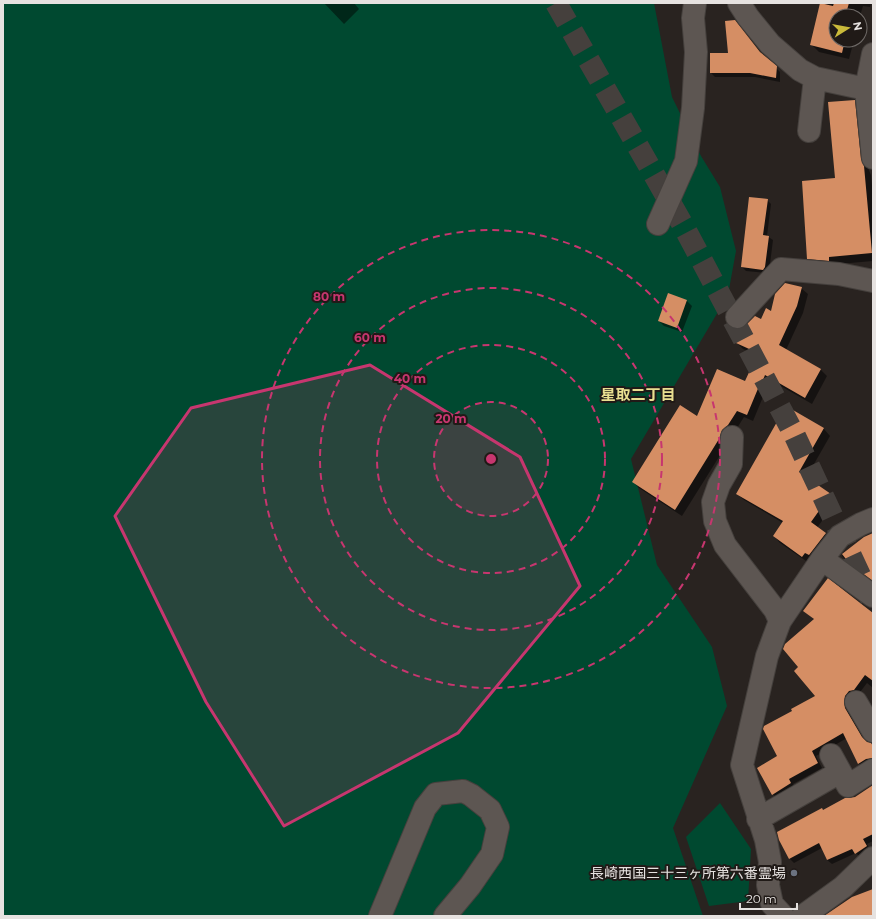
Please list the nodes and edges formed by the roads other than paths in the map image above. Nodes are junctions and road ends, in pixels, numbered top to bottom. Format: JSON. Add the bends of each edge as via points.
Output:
{"nodes":[{"id":1,"x":695,"y":3,"type":"edge"},
{"id":2,"x":739,"y":3,"type":"edge"},
{"id":3,"x":873,"y":54,"type":"edge"},
{"id":4,"x":815,"y":78,"type":"junction"},
{"id":5,"x":866,"y":89,"type":"junction"},
{"id":6,"x":809,"y":131,"type":"dead end"},
{"id":7,"x":873,"y":158,"type":"edge"},
{"id":8,"x":658,"y":224,"type":"dead end"},
{"id":9,"x":873,"y":281,"type":"edge"},
{"id":10,"x":737,"y":318,"type":"dead end"},
{"id":11,"x":732,"y":437,"type":"dead end"},
{"id":12,"x":873,"y":519,"type":"edge"},
{"id":13,"x":822,"y":559,"type":"junction"},
{"id":14,"x":873,"y":596,"type":"edge"},
{"id":15,"x":780,"y":621,"type":"junction"},
{"id":16,"x":856,"y":702,"type":"dead end"},
{"id":17,"x":873,"y":731,"type":"edge"},
{"id":18,"x":873,"y":770,"type":"edge"},
{"id":19,"x":758,"y":818,"type":"junction"},
{"id":20,"x":873,"y":858,"type":"edge"},
{"id":21,"x":380,"y":916,"type":"edge"},
{"id":22,"x":445,"y":916,"type":"edge"},
{"id":23,"x":782,"y":916,"type":"edge"},
{"id":24,"x":803,"y":916,"type":"edge"}],
"edges":[{"from":1,"to":8,"type":"street","via":[[693,108],[686,161]]},
{"from":2,"to":4,"type":"street","via":[[770,44],[800,70]]},
{"from":3,"to":5,"type":"street"},
{"from":4,"to":5,"type":"street"},
{"from":4,"to":6,"type":"street"},
{"from":5,"to":7,"type":"street"},
{"from":9,"to":10,"type":"street","via":[[839,274],[781,269]]},
{"from":11,"to":15,"type":"street","via":[[730,464],[718,485],[713,502],[715,520],[725,545],[775,610]]},
{"from":12,"to":13,"type":"street","via":[[840,536]]},
{"from":13,"to":14,"type":"street"},
{"from":13,"to":15,"type":"street"},
{"from":15,"to":19,"type":"street","via":[[767,656],[742,766]]},
{"from":16,"to":17,"type":"street"},
{"from":18,"to":19,"type":"street","via":[[848,786],[836,764]]},
{"from":19,"to":23,"type":"street","via":[[770,862],[768,885],[772,904]]},
{"from":20,"to":24,"type":"street","via":[[843,887]]},
{"from":21,"to":22,"type":"street","via":[[425,808],[436,794],[463,790],[490,810],[498,827],[492,854]]}]}
